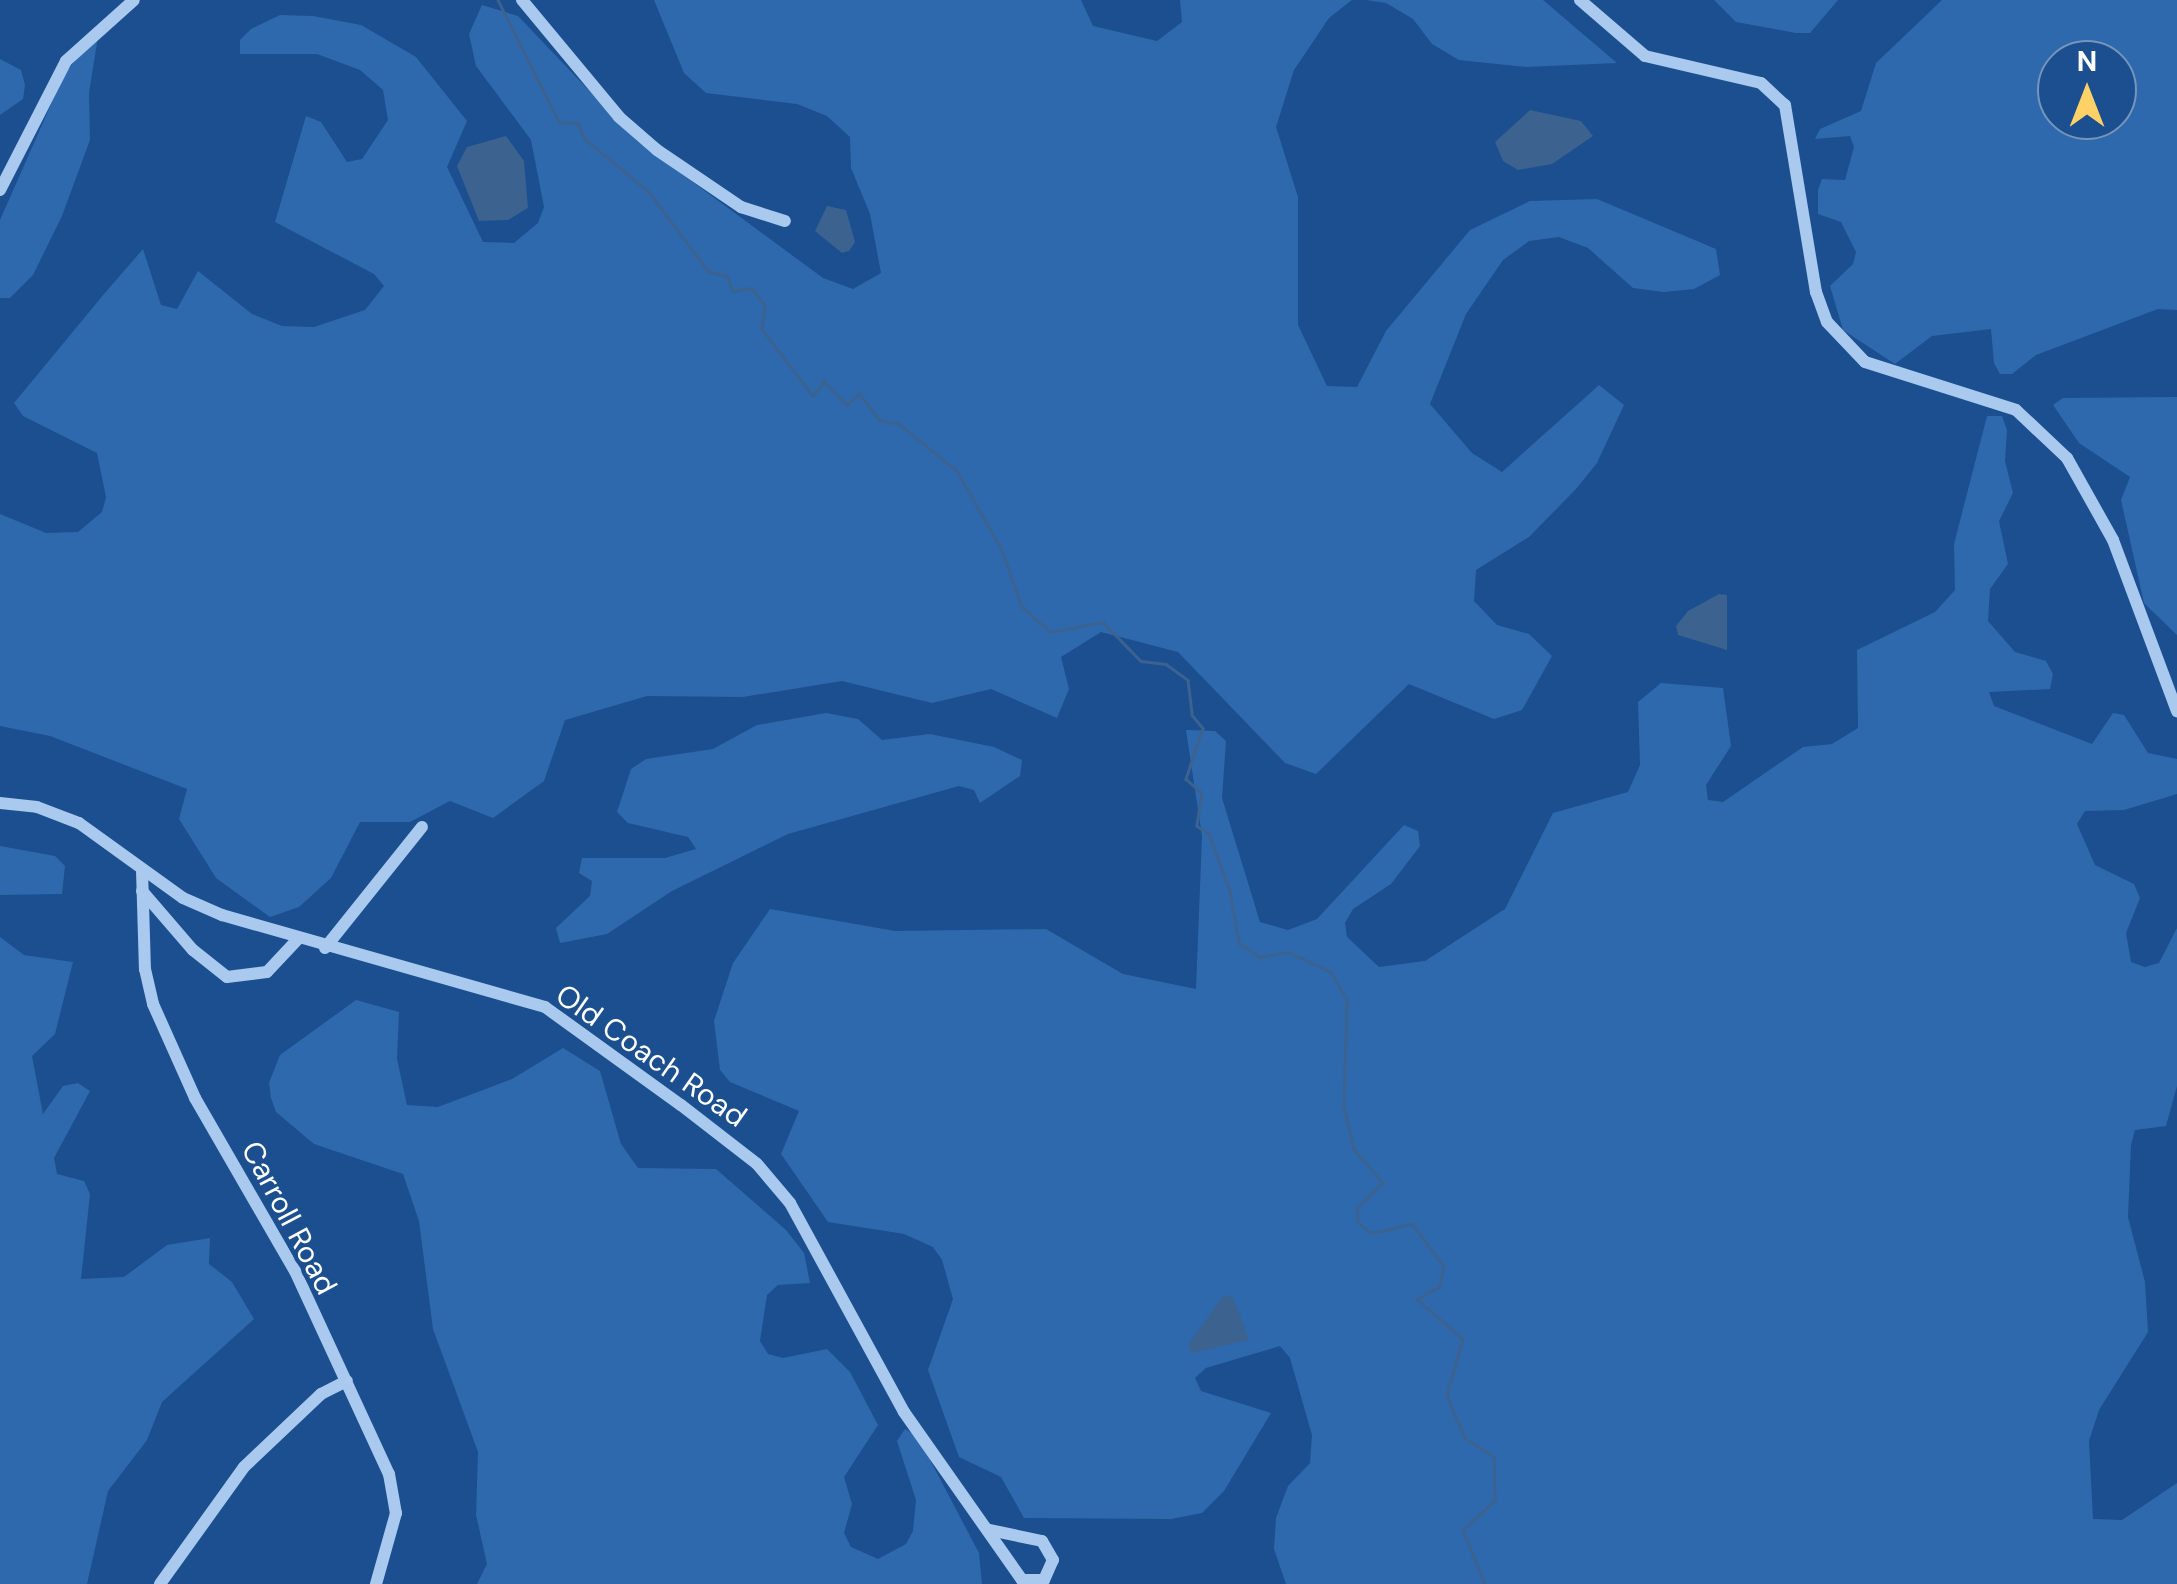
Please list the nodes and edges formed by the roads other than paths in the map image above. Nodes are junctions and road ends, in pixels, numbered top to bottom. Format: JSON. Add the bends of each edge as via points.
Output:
{"nodes":[{"id":1,"x":134,"y":0,"type":"edge"},
{"id":2,"x":522,"y":0,"type":"edge"},
{"id":3,"x":1580,"y":0,"type":"edge"},
{"id":4,"x":0,"y":190,"type":"edge"},
{"id":5,"x":785,"y":220,"type":"dead end"},
{"id":6,"x":2177,"y":711,"type":"edge"},
{"id":7,"x":0,"y":803,"type":"edge"},
{"id":8,"x":422,"y":828,"type":"dead end"},
{"id":9,"x":142,"y":870,"type":"junction"},
{"id":10,"x":142,"y":892,"type":"junction"},
{"id":11,"x":297,"y":940,"type":"junction"},
{"id":12,"x":325,"y":948,"type":"junction"},
{"id":13,"x":347,"y":1380,"type":"junction"},
{"id":14,"x":990,"y":1530,"type":"junction"},
{"id":15,"x":160,"y":1584,"type":"edge"},
{"id":16,"x":376,"y":1584,"type":"edge"}],
"edges":[{"from":1,"to":4,"type":"street","via":[[66,60]]},
{"from":2,"to":5,"type":"street","via":[[619,117],[658,150],[741,207]]},
{"from":3,"to":6,"type":"street","via":[[1645,56],[1761,83],[1785,105],[1816,292],[1828,322],[1865,362],[2016,410],[2068,458],[2114,540]]},
{"from":7,"to":9,"type":"street","name":"Old Coach Road","via":[[75,821]]},
{"from":8,"to":12,"type":"street"},
{"from":9,"to":10,"type":"street","name":"Carroll Road"},
{"from":9,"to":11,"type":"street","name":"Old Coach Road","via":[[183,898]]},
{"from":10,"to":11,"type":"street","via":[[192,950],[226,977],[267,972],[289,956]]},
{"from":10,"to":13,"type":"street","name":"Carroll Road","via":[[145,972],[171,1046]]},
{"from":11,"to":12,"type":"street","name":"Old Coach Road"},
{"from":12,"to":14,"type":"street","name":"Old Coach Road","via":[[545,1007],[730,1141],[815,1240],[878,1370]]},
{"from":13,"to":15,"type":"street","via":[[321,1394],[244,1467]]},
{"from":13,"to":16,"type":"street","name":"Carroll Road","via":[[395,1495],[391,1540]]},
{"from":14,"to":14,"type":"street","name":"Old Coach Road","via":[[1042,1541],[1053,1560],[1044,1580],[1022,1580]]}]}
